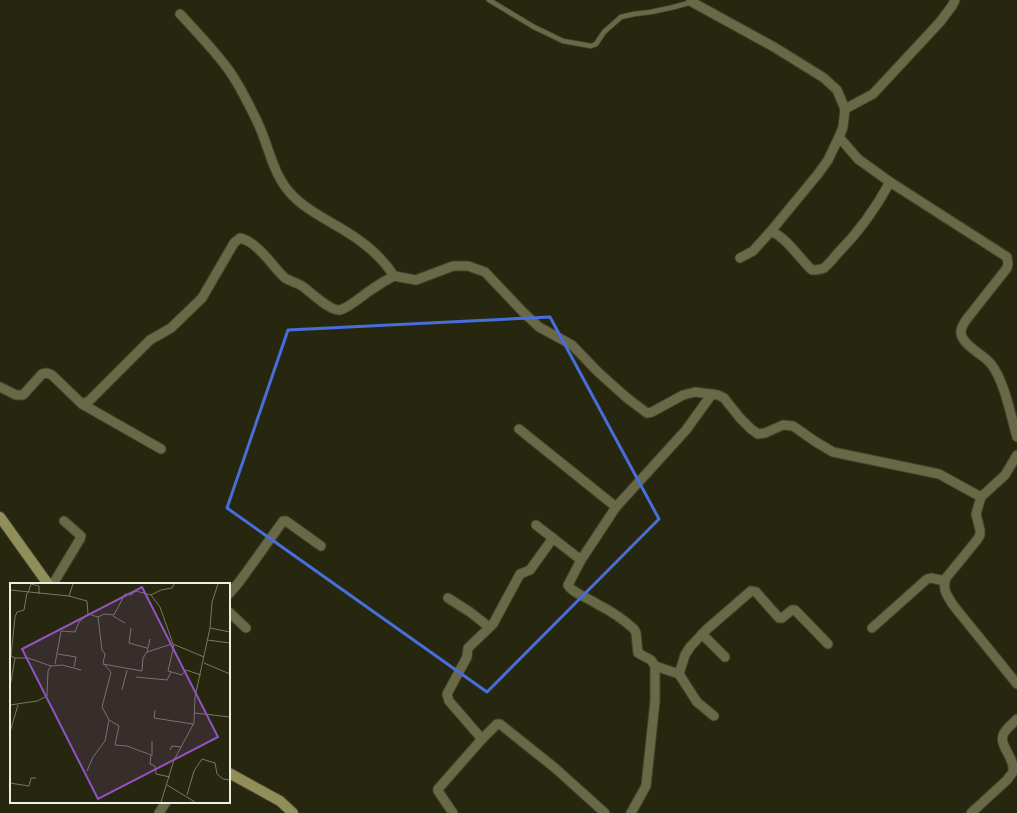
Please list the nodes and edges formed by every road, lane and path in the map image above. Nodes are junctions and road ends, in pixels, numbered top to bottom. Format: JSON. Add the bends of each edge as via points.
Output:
{"nodes":[{"id":1,"x":489,"y":0,"type":"edge"},
{"id":2,"x":955,"y":0,"type":"edge"},
{"id":3,"x":691,"y":1,"type":"edge"},
{"id":4,"x":180,"y":14,"type":"dead end"},
{"id":5,"x":845,"y":109,"type":"junction"},
{"id":6,"x":839,"y":137,"type":"junction"},
{"id":7,"x":890,"y":182,"type":"junction"},
{"id":8,"x":772,"y":231,"type":"junction"},
{"id":9,"x":740,"y":258,"type":"dead end"},
{"id":10,"x":394,"y":276,"type":"junction"},
{"id":11,"x":0,"y":387,"type":"edge"},
{"id":12,"x":712,"y":394,"type":"junction"},
{"id":13,"x":82,"y":404,"type":"junction"},
{"id":14,"x":519,"y":429,"type":"dead end"},
{"id":15,"x":1017,"y":436,"type":"edge"},
{"id":16,"x":161,"y":449,"type":"dead end"},
{"id":17,"x":1017,"y":455,"type":"edge"},
{"id":18,"x":981,"y":497,"type":"junction"},
{"id":19,"x":616,"y":507,"type":"junction"},
{"id":20,"x":0,"y":518,"type":"edge"},
{"id":21,"x":64,"y":521,"type":"dead end"},
{"id":22,"x":536,"y":525,"type":"dead end"},
{"id":23,"x":553,"y":538,"type":"junction"},
{"id":24,"x":321,"y":546,"type":"dead end"},
{"id":25,"x":581,"y":560,"type":"junction"},
{"id":26,"x":945,"y":581,"type":"junction"},
{"id":27,"x":47,"y":583,"type":"edge"},
{"id":28,"x":54,"y":583,"type":"edge"},
{"id":29,"x":230,"y":593,"type":"edge"},
{"id":30,"x":448,"y":598,"type":"dead end"},
{"id":31,"x":230,"y":613,"type":"edge"},
{"id":32,"x":489,"y":627,"type":"junction"},
{"id":33,"x":246,"y":628,"type":"dead end"},
{"id":34,"x":872,"y":628,"type":"dead end"},
{"id":35,"x":702,"y":634,"type":"junction"},
{"id":36,"x":828,"y":644,"type":"dead end"},
{"id":37,"x":726,"y":657,"type":"dead end"},
{"id":38,"x":654,"y":666,"type":"junction"},
{"id":39,"x":679,"y":674,"type":"junction"},
{"id":40,"x":1017,"y":684,"type":"edge"},
{"id":41,"x":714,"y":716,"type":"dead end"},
{"id":42,"x":1017,"y":719,"type":"edge"},
{"id":43,"x":482,"y":739,"type":"junction"},
{"id":44,"x":1015,"y":762,"type":"edge"},
{"id":45,"x":230,"y":774,"type":"edge"},
{"id":46,"x":165,"y":803,"type":"edge"},
{"id":47,"x":159,"y":813,"type":"edge"},
{"id":48,"x":293,"y":813,"type":"edge"},
{"id":49,"x":453,"y":813,"type":"edge"},
{"id":50,"x":605,"y":813,"type":"edge"},
{"id":51,"x":631,"y":813,"type":"edge"},
{"id":52,"x":971,"y":813,"type":"edge"}],
"edges":[{"from":1,"to":3,"type":"lane","via":[[563,41],[591,46],[596,44],[604,32],[621,17],[674,7]]},
{"from":2,"to":5,"type":"street","via":[[940,22],[873,94]]},
{"from":3,"to":5,"type":"street","via":[[824,78],[837,90]]},
{"from":4,"to":10,"type":"street","via":[[210,47],[240,88],[256,118],[276,174],[292,196],[373,250]]},
{"from":5,"to":6,"type":"street","via":[[843,128]]},
{"from":6,"to":7,"type":"street","via":[[858,159]]},
{"from":6,"to":8,"type":"street","via":[[828,160]]},
{"from":7,"to":8,"type":"street","via":[[880,201],[846,246],[824,268],[812,270],[782,237]]},
{"from":7,"to":15,"type":"street","via":[[1007,257],[1007,268],[966,320],[961,332],[965,341],[991,364],[1001,382]]},
{"from":8,"to":9,"type":"street","via":[[753,251]]},
{"from":10,"to":12,"type":"street","via":[[416,280],[453,266],[468,266],[485,272],[539,327],[572,345],[626,398],[647,413],[683,395],[695,392]]},
{"from":10,"to":13,"type":"street","via":[[340,310],[332,308],[296,282],[286,279],[253,245],[240,238],[234,243],[202,298],[171,328],[150,340],[93,398]]},
{"from":11,"to":13,"type":"street","via":[[16,395],[23,395],[42,374],[47,373]]},
{"from":12,"to":18,"type":"street","via":[[724,398],[758,434],[784,425],[793,426],[833,452],[940,474]]},
{"from":12,"to":19,"type":"street","via":[[686,430]]},
{"from":13,"to":16,"type":"street"},
{"from":14,"to":19,"type":"street"},
{"from":17,"to":18,"type":"street","via":[[1005,475]]},
{"from":18,"to":26,"type":"street","via":[[976,514],[980,535]]},
{"from":19,"to":25,"type":"street"},
{"from":20,"to":27,"type":"street"},
{"from":21,"to":28,"type":"street","via":[[81,536]]},
{"from":22,"to":23,"type":"street"},
{"from":23,"to":25,"type":"street"},
{"from":23,"to":32,"type":"street","via":[[530,570],[520,574]]},
{"from":24,"to":29,"type":"street","via":[[283,521]]},
{"from":25,"to":38,"type":"street","via":[[568,582],[568,587],[634,629],[638,653],[651,660]]},
{"from":26,"to":34,"type":"street","via":[[927,579]]},
{"from":26,"to":40,"type":"street","via":[[944,591],[953,605]]},
{"from":30,"to":32,"type":"street"},
{"from":31,"to":33,"type":"street"},
{"from":32,"to":43,"type":"street","via":[[468,648],[467,657],[447,696]]},
{"from":35,"to":36,"type":"street","via":[[753,591],[779,618],[795,610]]},
{"from":35,"to":37,"type":"street"},
{"from":35,"to":39,"type":"street","via":[[685,655]]},
{"from":38,"to":39,"type":"street"},
{"from":38,"to":51,"type":"street","via":[[655,701],[646,786]]},
{"from":39,"to":41,"type":"street","via":[[697,702]]},
{"from":42,"to":44,"type":"street","via":[[1002,738]]},
{"from":43,"to":49,"type":"street","via":[[438,789]]},
{"from":43,"to":50,"type":"street","via":[[500,724]]},
{"from":44,"to":52,"type":"street","via":[[1012,774]]},
{"from":45,"to":48,"type":"street","via":[[280,801]]},
{"from":46,"to":47,"type":"street"}]}
